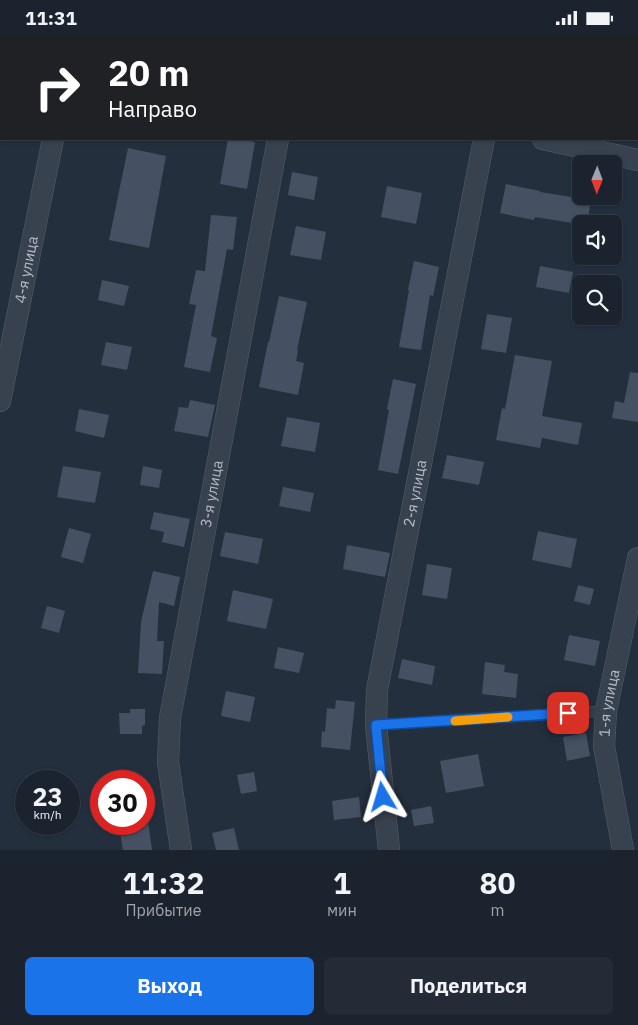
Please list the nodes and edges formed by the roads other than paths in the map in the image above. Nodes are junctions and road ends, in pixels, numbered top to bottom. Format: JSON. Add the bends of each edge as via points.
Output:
{"nodes":[{"id":1,"x":53,"y":140,"type":"edge"},
{"id":2,"x":278,"y":140,"type":"edge"},
{"id":3,"x":484,"y":140,"type":"edge"},
{"id":4,"x":548,"y":140,"type":"edge"},
{"id":5,"x":638,"y":160,"type":"edge"},
{"id":6,"x":0,"y":401,"type":"edge"},
{"id":7,"x":638,"y":558,"type":"edge"},
{"id":8,"x":606,"y":711,"type":"junction"},
{"id":9,"x":376,"y":725,"type":"junction"},
{"id":10,"x":181,"y":850,"type":"edge"},
{"id":11,"x":389,"y":850,"type":"edge"},
{"id":12,"x":623,"y":850,"type":"edge"}],
"edges":[{"from":1,"to":6,"type":"street","name":"4-я улица"},
{"from":2,"to":10,"type":"street","name":"3-я улица","via":[[170,718],[168,762]]},
{"from":3,"to":9,"type":"street","name":"2-я улица","via":[[377,690]]},
{"from":4,"to":5,"type":"street"},
{"from":7,"to":8,"type":"street","name":"1-я улица"},
{"from":8,"to":9,"type":"lane"},
{"from":8,"to":12,"type":"street","name":"1-я улица","via":[[604,746]]},
{"from":9,"to":11,"type":"street","name":"2-я улица"}]}
